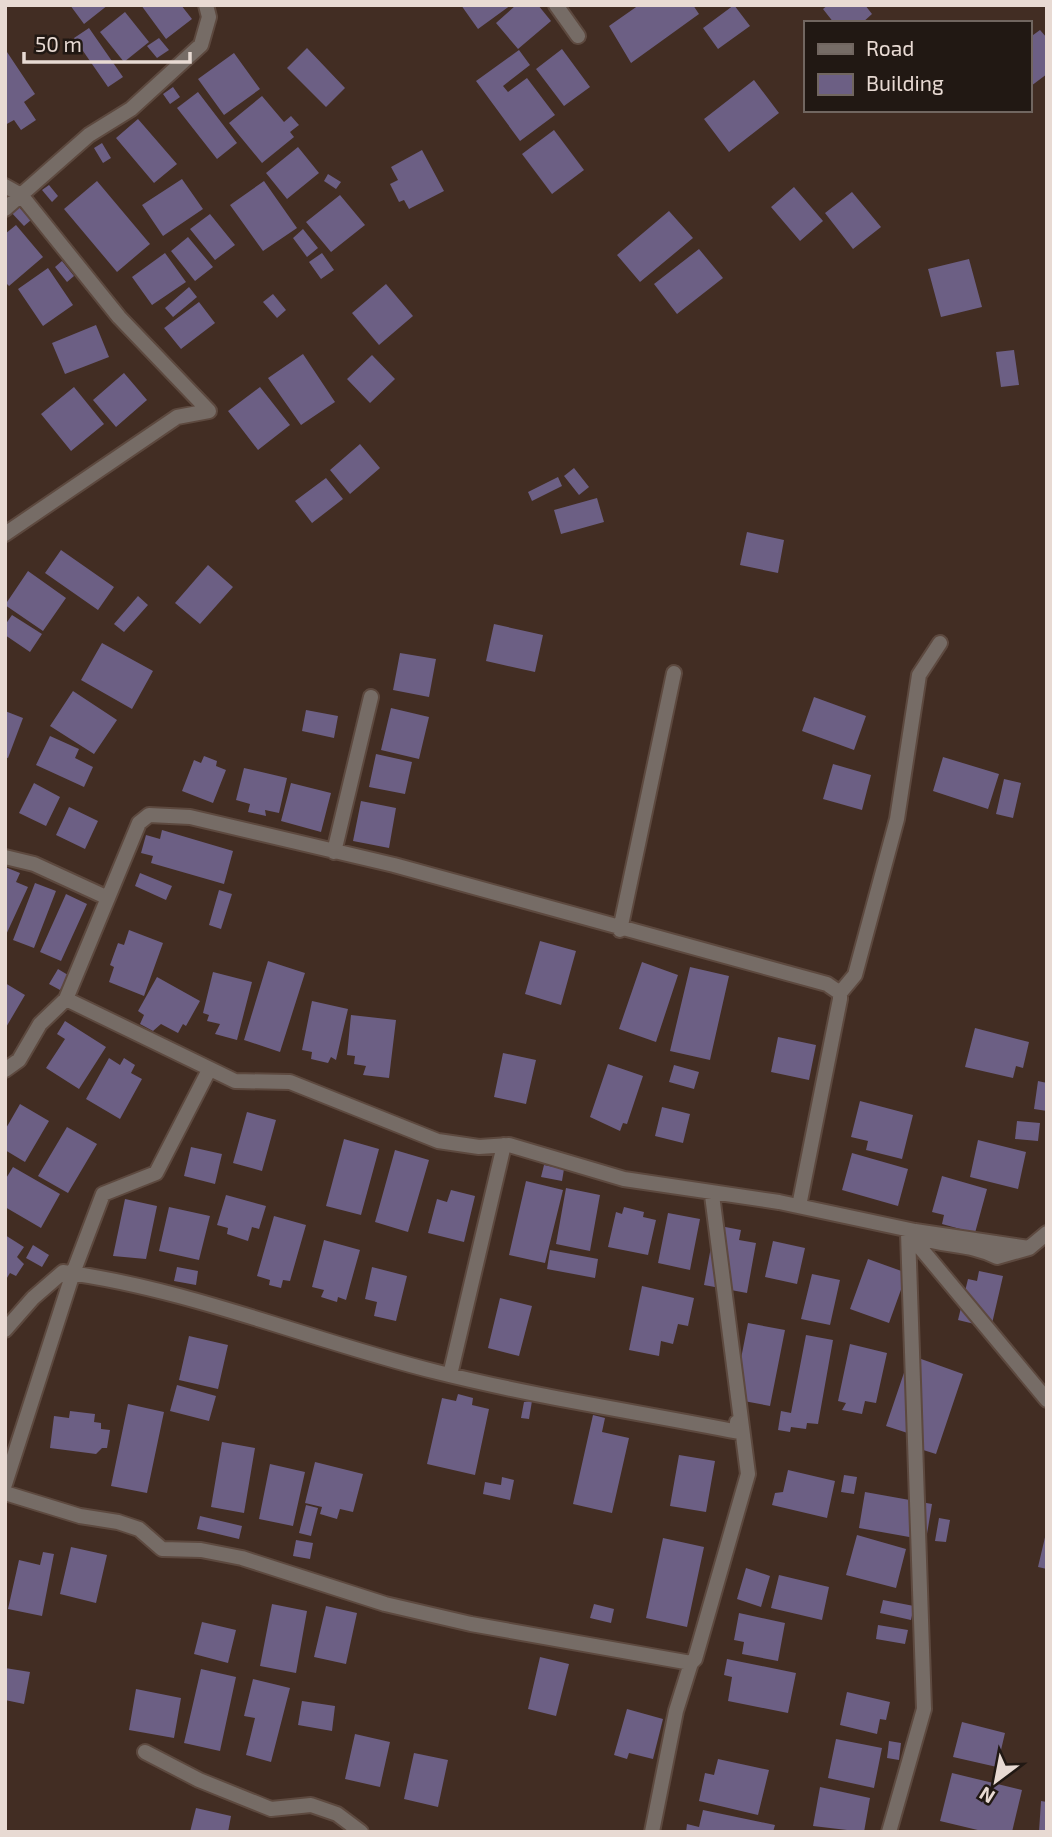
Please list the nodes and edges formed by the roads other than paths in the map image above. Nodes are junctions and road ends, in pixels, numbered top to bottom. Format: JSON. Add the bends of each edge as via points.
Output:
{"nodes":[{"id":1,"x":206,"y":5,"type":"edge"},
{"id":2,"x":556,"y":5,"type":"edge"},
{"id":3,"x":578,"y":36,"type":"dead end"},
{"id":4,"x":5,"y":186,"type":"edge"},
{"id":5,"x":21,"y":195,"type":"junction"},
{"id":6,"x":5,"y":209,"type":"edge"},
{"id":7,"x":5,"y":534,"type":"edge"},
{"id":8,"x":940,"y":643,"type":"dead end"},
{"id":9,"x":674,"y":673,"type":"dead end"},
{"id":10,"x":371,"y":697,"type":"dead end"},
{"id":11,"x":334,"y":852,"type":"junction"},
{"id":12,"x":5,"y":858,"type":"edge"},
{"id":13,"x":108,"y":898,"type":"junction"},
{"id":14,"x":620,"y":930,"type":"junction"},
{"id":15,"x":840,"y":993,"type":"junction"},
{"id":16,"x":66,"y":999,"type":"junction"},
{"id":17,"x":5,"y":1070,"type":"edge"},
{"id":18,"x":209,"y":1070,"type":"junction"},
{"id":19,"x":504,"y":1145,"type":"junction"},
{"id":20,"x":712,"y":1195,"type":"junction"},
{"id":21,"x":799,"y":1206,"type":"junction"},
{"id":22,"x":908,"y":1233,"type":"junction"},
{"id":23,"x":1047,"y":1233,"type":"edge"},
{"id":24,"x":1028,"y":1248,"type":"junction"},
{"id":25,"x":73,"y":1273,"type":"junction"},
{"id":26,"x":5,"y":1330,"type":"edge"},
{"id":27,"x":450,"y":1375,"type":"junction"},
{"id":28,"x":1047,"y":1400,"type":"edge"},
{"id":29,"x":6,"y":1494,"type":"edge"},
{"id":30,"x":691,"y":1663,"type":"junction"},
{"id":31,"x":145,"y":1752,"type":"dead end"},
{"id":32,"x":361,"y":1832,"type":"edge"},
{"id":33,"x":652,"y":1832,"type":"edge"},
{"id":34,"x":889,"y":1832,"type":"edge"}],
"edges":[{"from":1,"to":5,"type":"street","via":[[209,17],[201,45],[131,109],[89,135]]},
{"from":2,"to":3,"type":"street"},
{"from":4,"to":5,"type":"street"},
{"from":5,"to":6,"type":"street"},
{"from":5,"to":7,"type":"street","via":[[120,317],[209,411],[177,417]]},
{"from":8,"to":15,"type":"street","via":[[919,675],[897,819],[855,975]]},
{"from":9,"to":14,"type":"street"},
{"from":10,"to":11,"type":"street"},
{"from":11,"to":13,"type":"street","via":[[190,817],[149,815],[130,838]]},
{"from":11,"to":14,"type":"street"},
{"from":12,"to":13,"type":"street","via":[[34,864]]},
{"from":13,"to":16,"type":"street"},
{"from":14,"to":15,"type":"street","via":[[749,961],[827,984]]},
{"from":15,"to":21,"type":"street"},
{"from":16,"to":17,"type":"street","via":[[40,1024],[19,1060]]},
{"from":16,"to":18,"type":"street"},
{"from":18,"to":19,"type":"street","via":[[235,1081],[290,1082],[438,1141],[479,1147]]},
{"from":18,"to":25,"type":"street","via":[[156,1173],[103,1194]]},
{"from":19,"to":21,"type":"street","via":[[624,1179]]},
{"from":19,"to":27,"type":"street"},
{"from":20,"to":22,"type":"street"},
{"from":20,"to":27,"type":"street","via":[[739,1432]]},
{"from":20,"to":30,"type":"street","via":[[748,1474]]},
{"from":21,"to":24,"type":"street","via":[[915,1231]]},
{"from":22,"to":24,"type":"street","via":[[934,1244],[975,1247],[997,1257]]},
{"from":22,"to":28,"type":"street"},
{"from":22,"to":34,"type":"street","via":[[924,1709]]},
{"from":23,"to":24,"type":"street"},
{"from":25,"to":26,"type":"street","via":[[62,1272]]},
{"from":25,"to":27,"type":"street","via":[[290,1328]]},
{"from":25,"to":29,"type":"street"},
{"from":29,"to":30,"type":"street","via":[[139,1529],[162,1549],[242,1558],[385,1604],[471,1624]]},
{"from":30,"to":33,"type":"street","via":[[676,1711]]},
{"from":31,"to":32,"type":"street","via":[[271,1809],[311,1805],[337,1814]]}]}
